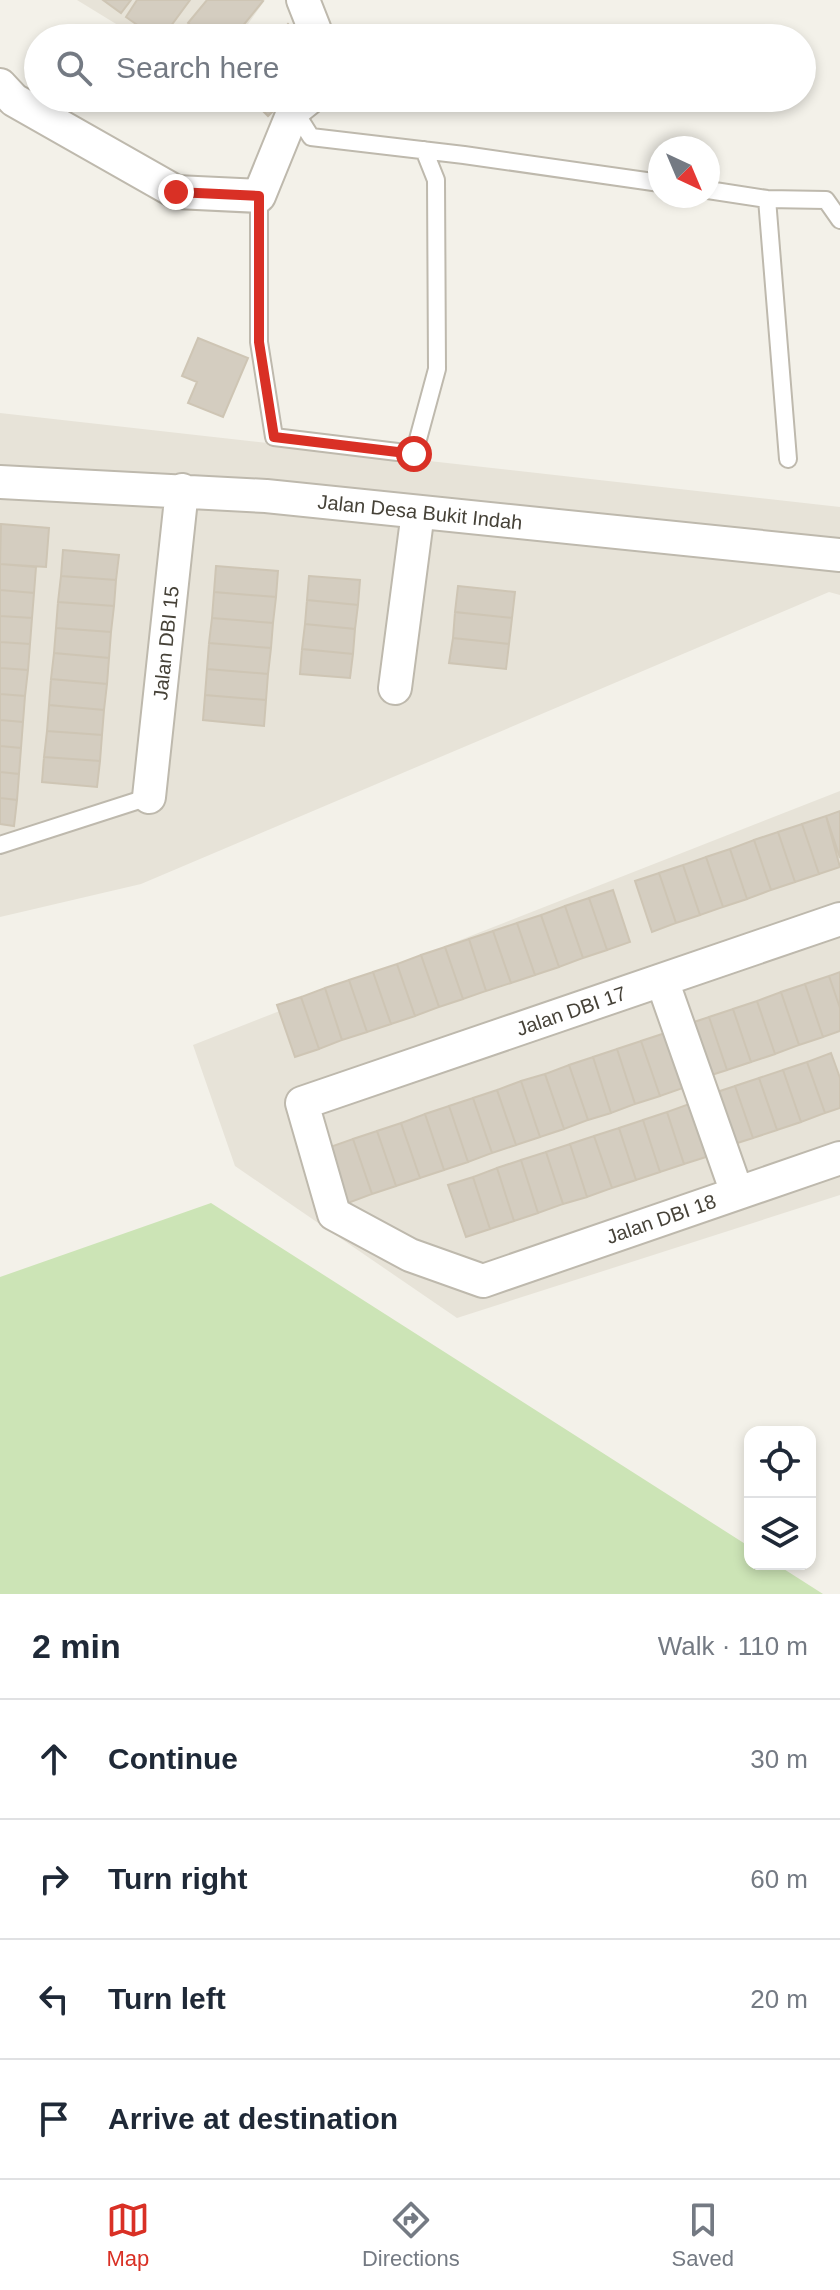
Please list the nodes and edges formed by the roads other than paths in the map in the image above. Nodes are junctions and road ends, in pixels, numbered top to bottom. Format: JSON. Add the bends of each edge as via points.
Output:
{"nodes":[{"id":1,"x":303,"y":0,"type":"edge"},
{"id":2,"x":312,"y":24,"type":"edge"},
{"id":3,"x":0,"y":85,"type":"edge"},
{"id":4,"x":24,"y":106,"type":"edge"},
{"id":5,"x":35,"y":112,"type":"edge"},
{"id":6,"x":298,"y":112,"type":"edge"},
{"id":7,"x":304,"y":112,"type":"edge"},
{"id":8,"x":424,"y":150,"type":"junction"},
{"id":9,"x":648,"y":181,"type":"edge"},
{"id":10,"x":720,"y":192,"type":"edge"},
{"id":11,"x":259,"y":196,"type":"junction"},
{"id":12,"x":767,"y":199,"type":"junction"},
{"id":13,"x":840,"y":220,"type":"edge"},
{"id":14,"x":788,"y":459,"type":"dead end"},
{"id":15,"x":0,"y":482,"type":"edge"},
{"id":16,"x":182,"y":490,"type":"junction"},
{"id":17,"x":418,"y":512,"type":"junction"},
{"id":18,"x":840,"y":555,"type":"edge"},
{"id":19,"x":395,"y":688,"type":"dead end"},
{"id":20,"x":149,"y":797,"type":"joint"},
{"id":21,"x":0,"y":845,"type":"edge"},
{"id":22,"x":840,"y":919,"type":"edge"},
{"id":23,"x":662,"y":980,"type":"junction"},
{"id":24,"x":840,"y":1158,"type":"edge"},
{"id":25,"x":737,"y":1193,"type":"junction"},
{"id":26,"x":483,"y":1281,"type":"joint"}],
"edges":[{"from":1,"to":2,"type":"street"},
{"from":3,"to":4,"type":"street"},
{"from":5,"to":11,"type":"street","via":[[176,192]]},
{"from":6,"to":11,"type":"street"},
{"from":7,"to":8,"type":"lane","via":[[311,137]]},
{"from":8,"to":9,"type":"lane"},
{"from":8,"to":11,"type":"lane","via":[[436,180],[437,369],[414,454],[274,437],[259,342]]},
{"from":10,"to":12,"type":"lane"},
{"from":12,"to":13,"type":"lane","via":[[826,200]]},
{"from":12,"to":14,"type":"lane"},
{"from":15,"to":16,"type":"street","name":"Jalan Desa Bukit Indah"},
{"from":16,"to":17,"type":"street","name":"Jalan Desa Bukit Indah"},
{"from":16,"to":20,"type":"street","name":"Jalan DBI 15"},
{"from":17,"to":18,"type":"street","name":"Jalan Desa Bukit Indah"},
{"from":17,"to":19,"type":"street"},
{"from":20,"to":21,"type":"lane"},
{"from":22,"to":23,"type":"street","name":"Jalan DBI 17"},
{"from":23,"to":25,"type":"street"},
{"from":23,"to":26,"type":"street","name":"Jalan DBI 17","via":[[302,1103],[334,1214],[410,1255]]},
{"from":24,"to":25,"type":"street","name":"Jalan DBI 18"},
{"from":25,"to":26,"type":"street","name":"Jalan DBI 18"}]}
